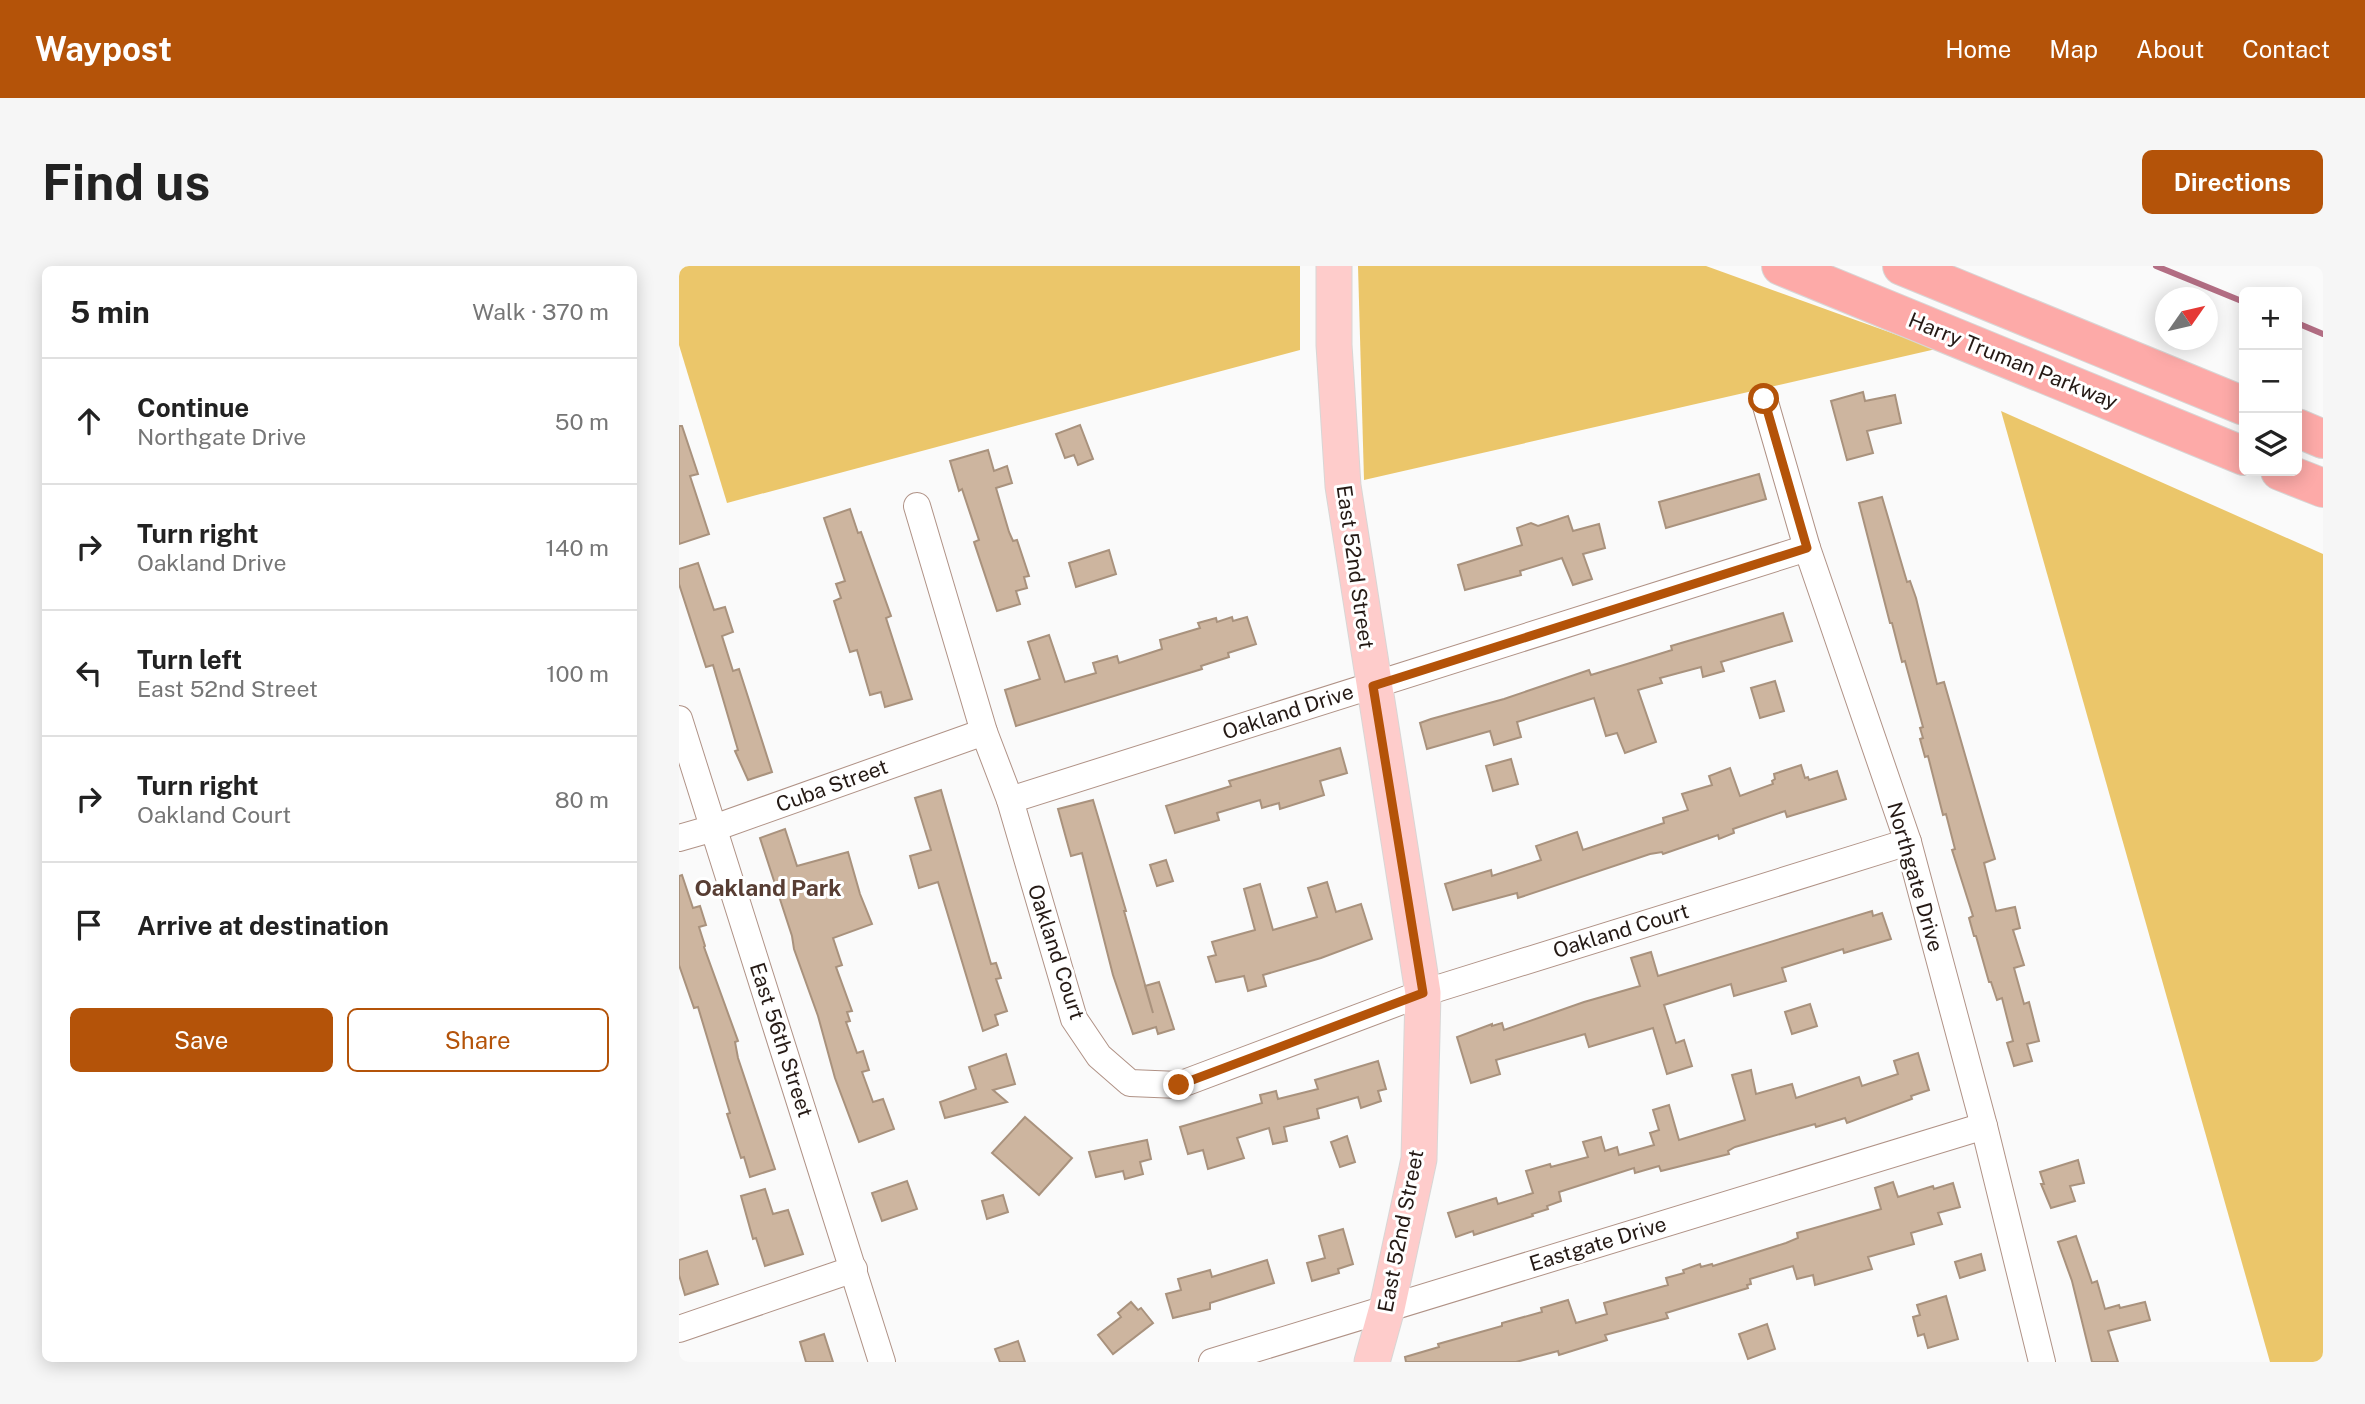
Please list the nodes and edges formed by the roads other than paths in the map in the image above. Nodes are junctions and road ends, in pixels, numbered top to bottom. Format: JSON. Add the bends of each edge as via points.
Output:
{"nodes":[{"id":1,"x":1334,"y":266,"type":"edge"},
{"id":2,"x":1781,"y":266,"type":"edge"},
{"id":3,"x":1902,"y":266,"type":"edge"},
{"id":4,"x":1909,"y":266,"type":"edge"},
{"id":5,"x":2239,"y":390,"type":"edge"},
{"id":6,"x":1764,"y":399,"type":"dead end"},
{"id":7,"x":2239,"y":405,"type":"edge"},
{"id":8,"x":2300,"y":413,"type":"edge"},
{"id":9,"x":2323,"y":422,"type":"edge"},
{"id":10,"x":2302,"y":430,"type":"edge"},
{"id":11,"x":2323,"y":439,"type":"edge"},
{"id":12,"x":2239,"y":454,"type":"edge"},
{"id":13,"x":2293,"y":476,"type":"edge"},
{"id":14,"x":2323,"y":488,"type":"edge"},
{"id":15,"x":917,"y":506,"type":"dead end"},
{"id":16,"x":1807,"y":548,"type":"junction"},
{"id":17,"x":1373,"y":686,"type":"junction"},
{"id":18,"x":679,"y":719,"type":"edge"},
{"id":19,"x":984,"y":732,"type":"junction"},
{"id":20,"x":1010,"y":800,"type":"junction"},
{"id":21,"x":714,"y":828,"type":"junction"},
{"id":22,"x":679,"y":838,"type":"edge"},
{"id":23,"x":1907,"y":842,"type":"junction"},
{"id":24,"x":1423,"y":993,"type":"junction"},
{"id":25,"x":1984,"y":1126,"type":"junction"},
{"id":26,"x":854,"y":1269,"type":"junction"},
{"id":27,"x":1387,"y":1308,"type":"junction"},
{"id":28,"x":679,"y":1329,"type":"edge"},
{"id":29,"x":883,"y":1362,"type":"edge"},
{"id":30,"x":1212,"y":1362,"type":"edge"},
{"id":31,"x":1372,"y":1362,"type":"edge"},
{"id":32,"x":2042,"y":1362,"type":"edge"}],
"edges":[{"from":1,"to":17,"type":"main road","name":"East 52nd Street","via":[[1343,486]]},
{"from":2,"to":12,"type":"highway","name":"Harry Truman Parkway"},
{"from":3,"to":7,"type":"highway"},
{"from":4,"to":5,"type":"highway"},
{"from":6,"to":16,"type":"street","name":"Northgate Drive"},
{"from":8,"to":9,"type":"highway"},
{"from":10,"to":11,"type":"highway"},
{"from":13,"to":14,"type":"highway"},
{"from":15,"to":19,"type":"street","name":"Oakland Court"},
{"from":16,"to":17,"type":"street","name":"Oakland Drive"},
{"from":16,"to":23,"type":"street","name":"Northgate Drive"},
{"from":17,"to":20,"type":"street","name":"Oakland Drive"},
{"from":17,"to":24,"type":"main road","name":"East 52nd Street"},
{"from":18,"to":21,"type":"street","name":"East 56th Street"},
{"from":19,"to":20,"type":"street","name":"Oakland Court"},
{"from":19,"to":21,"type":"street","name":"Cuba Street"},
{"from":20,"to":24,"type":"street","name":"Oakland Court","via":[[1074,1019],[1099,1056],[1130,1083],[1179,1085]]},
{"from":21,"to":22,"type":"street","name":"Cuba Street"},
{"from":21,"to":26,"type":"street","name":"East 56th Street"},
{"from":23,"to":24,"type":"street","name":"Oakland Court"},
{"from":23,"to":25,"type":"street","name":"Northgate Drive"},
{"from":24,"to":27,"type":"main road","name":"East 52nd Street","via":[[1419,1159]]},
{"from":25,"to":27,"type":"street","name":"Eastgate Drive"},
{"from":25,"to":32,"type":"street","name":"Northgate Drive"},
{"from":26,"to":28,"type":"street"},
{"from":26,"to":29,"type":"street","name":"East 56th Street"},
{"from":27,"to":30,"type":"street","name":"Eastgate Drive"},
{"from":27,"to":31,"type":"main road","name":"East 52nd Street"}]}
